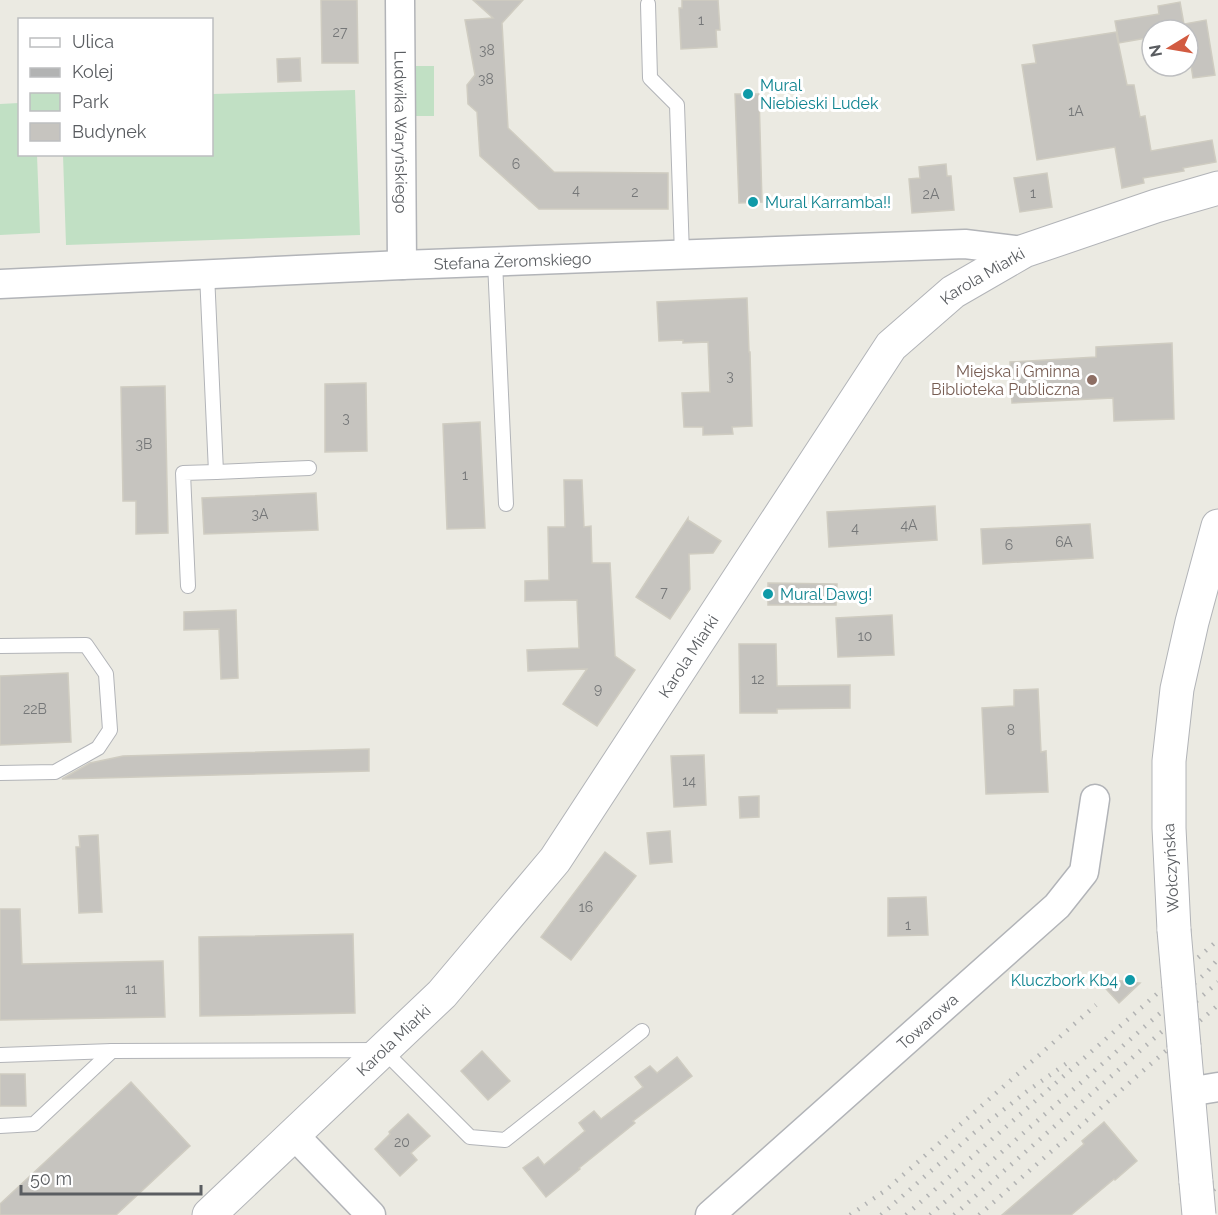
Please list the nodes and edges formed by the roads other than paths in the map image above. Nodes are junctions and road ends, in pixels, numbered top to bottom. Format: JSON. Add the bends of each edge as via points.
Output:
{"nodes":[{"id":1,"x":400,"y":0,"type":"edge"},
{"id":2,"x":648,"y":4,"type":"dead end"},
{"id":3,"x":1218,"y":188,"type":"edge"},
{"id":4,"x":1024,"y":251,"type":"junction"},
{"id":5,"x":682,"y":255,"type":"junction"},
{"id":6,"x":495,"y":262,"type":"junction"},
{"id":7,"x":402,"y":266,"type":"junction"},
{"id":8,"x":207,"y":274,"type":"junction"},
{"id":9,"x":0,"y":284,"type":"edge"},
{"id":10,"x":309,"y":468,"type":"dead end"},
{"id":11,"x":216,"y":472,"type":"junction"},
{"id":12,"x":506,"y":504,"type":"dead end"},
{"id":13,"x":1218,"y":526,"type":"edge"},
{"id":14,"x":188,"y":586,"type":"dead end"},
{"id":15,"x":0,"y":646,"type":"edge"},
{"id":16,"x":0,"y":773,"type":"edge"},
{"id":17,"x":1095,"y":799,"type":"dead end"},
{"id":18,"x":642,"y":1031,"type":"dead end"},
{"id":19,"x":383,"y":1050,"type":"junction"},
{"id":20,"x":112,"y":1051,"type":"junction"},
{"id":21,"x":0,"y":1055,"type":"edge"},
{"id":22,"x":1203,"y":1090,"type":"edge"},
{"id":23,"x":0,"y":1126,"type":"edge"},
{"id":24,"x":294,"y":1135,"type":"junction"},
{"id":25,"x":209,"y":1215,"type":"edge"},
{"id":26,"x":371,"y":1215,"type":"edge"},
{"id":27,"x":710,"y":1215,"type":"edge"},
{"id":28,"x":1198,"y":1215,"type":"edge"}],
"edges":[{"from":1,"to":7,"type":"street","name":"Ludwika Waryńskiego"},
{"from":2,"to":5,"type":"lane","via":[[650,78],[677,105]]},
{"from":3,"to":4,"type":"street","name":"Karola Miarki"},
{"from":4,"to":5,"type":"street","name":"Stefana Żeromskiego","via":[[965,244]]},
{"from":4,"to":19,"type":"street","name":"Karola Miarki","via":[[952,292],[891,346],[555,860],[442,994]]},
{"from":5,"to":6,"type":"street","name":"Stefana Żeromskiego"},
{"from":6,"to":7,"type":"street","name":"Stefana Żeromskiego"},
{"from":6,"to":12,"type":"lane"},
{"from":7,"to":8,"type":"street","name":"Stefana Żeromskiego"},
{"from":8,"to":9,"type":"street","name":"Stefana Żeromskiego"},
{"from":8,"to":11,"type":"lane"},
{"from":10,"to":11,"type":"lane"},
{"from":11,"to":14,"type":"lane","via":[[183,473]]},
{"from":13,"to":22,"type":"street","name":"Wołczyńska","bridge":true,"via":[[1177,689],[1169,761],[1174,930],[1184,1046]]},
{"from":15,"to":16,"type":"lane","via":[[86,645],[106,674],[110,730],[98,748],[55,772]]},
{"from":17,"to":27,"type":"street","name":"Towarowa","via":[[1084,872],[1057,906]]},
{"from":18,"to":19,"type":"lane","via":[[505,1140],[470,1137]]},
{"from":19,"to":20,"type":"lane"},
{"from":19,"to":24,"type":"street","name":"Karola Miarki"},
{"from":20,"to":21,"type":"lane"},
{"from":20,"to":23,"type":"lane","via":[[34,1124]]},
{"from":22,"to":28,"type":"street","name":"Wołczyńska","bridge":true,"via":[[1196,1182]]},
{"from":24,"to":25,"type":"street","name":"Karola Miarki"},
{"from":24,"to":26,"type":"street"}]}
